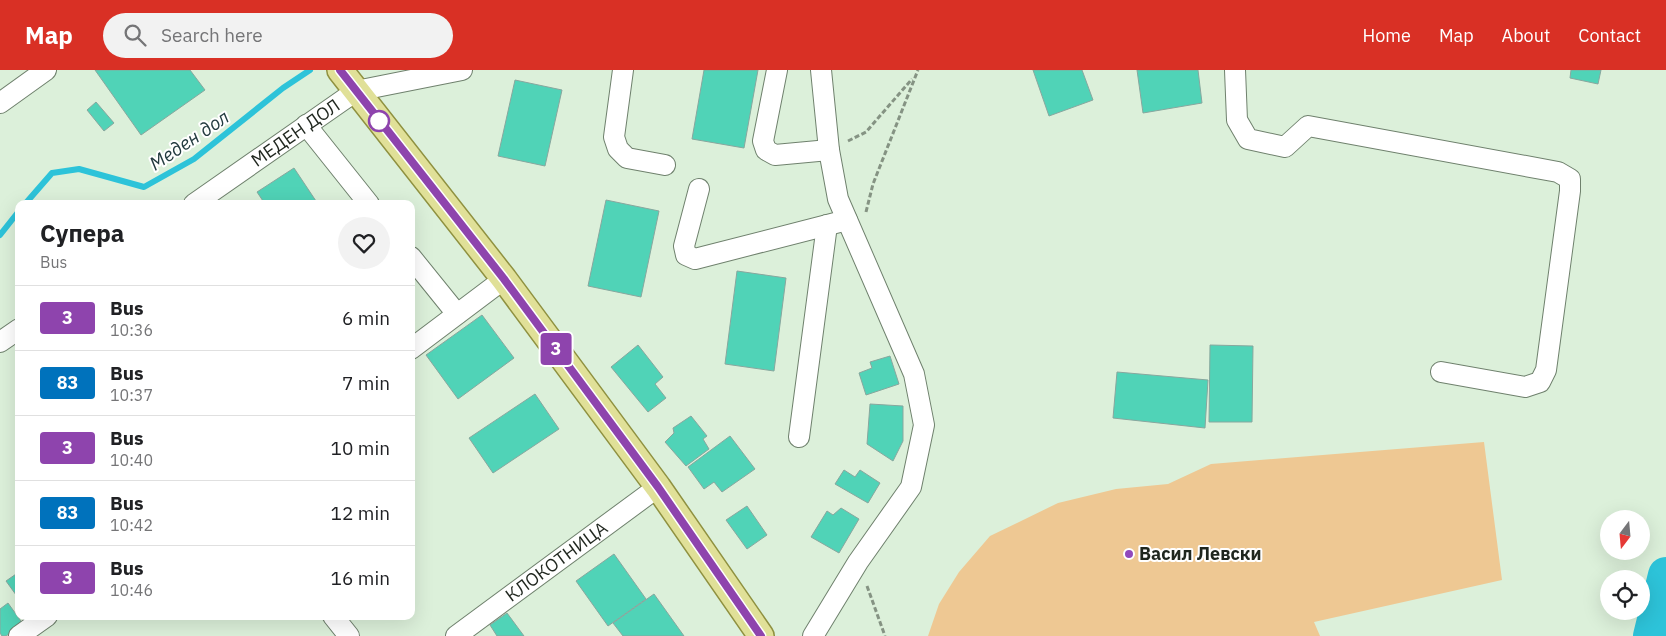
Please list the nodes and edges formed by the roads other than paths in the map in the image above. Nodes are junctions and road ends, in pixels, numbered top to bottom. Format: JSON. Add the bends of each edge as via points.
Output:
{"nodes":[{"id":1,"x":46,"y":70,"type":"edge"},
{"id":2,"x":462,"y":70,"type":"edge"},
{"id":3,"x":623,"y":70,"type":"edge"},
{"id":4,"x":777,"y":70,"type":"edge"},
{"id":5,"x":821,"y":70,"type":"edge"},
{"id":6,"x":1235,"y":70,"type":"edge"},
{"id":7,"x":347,"y":79,"type":"edge"},
{"id":8,"x":0,"y":103,"type":"edge"},
{"id":9,"x":306,"y":125,"type":"junction"},
{"id":10,"x":829,"y":150,"type":"junction"},
{"id":11,"x":665,"y":166,"type":"dead end"},
{"id":12,"x":699,"y":189,"type":"dead end"},
{"id":13,"x":200,"y":200,"type":"edge"},
{"id":14,"x":366,"y":200,"type":"edge"},
{"id":15,"x":847,"y":220,"type":"junction"},
{"id":16,"x":827,"y":225,"type":"junction"},
{"id":17,"x":415,"y":262,"type":"edge"},
{"id":18,"x":504,"y":279,"type":"junction"},
{"id":19,"x":457,"y":314,"type":"junction"},
{"id":20,"x":15,"y":332,"type":"edge"},
{"id":21,"x":0,"y":342,"type":"edge"},
{"id":22,"x":415,"y":346,"type":"edge"},
{"id":23,"x":1441,"y":372,"type":"dead end"},
{"id":24,"x":799,"y":437,"type":"dead end"},
{"id":25,"x":658,"y":487,"type":"junction"},
{"id":26,"x":42,"y":620,"type":"edge"},
{"id":27,"x":336,"y":620,"type":"edge"},
{"id":28,"x":20,"y":636,"type":"edge"},
{"id":29,"x":349,"y":636,"type":"edge"},
{"id":30,"x":456,"y":636,"type":"edge"},
{"id":31,"x":761,"y":636,"type":"edge"},
{"id":32,"x":813,"y":636,"type":"edge"}],
"edges":[{"from":1,"to":8,"type":"street"},
{"from":2,"to":7,"type":"street","name":"МЕДЕН ДОЛ"},
{"from":3,"to":11,"type":"street","via":[[614,137],[618,149],[626,158]]},
{"from":4,"to":10,"type":"street","via":[[763,141],[766,150],[775,156]]},
{"from":5,"to":10,"type":"street"},
{"from":6,"to":23,"type":"street","via":[[1237,120],[1248,140],[1286,147],[1308,126],[1558,172],[1570,179],[1546,370],[1540,382],[1525,387]]},
{"from":7,"to":9,"type":"street","name":"МЕДЕН ДОЛ"},
{"from":7,"to":18,"type":"main road"},
{"from":9,"to":13,"type":"street","name":"МЕДЕН ДОЛ"},
{"from":9,"to":14,"type":"street"},
{"from":10,"to":15,"type":"street","via":[[838,199]]},
{"from":12,"to":16,"type":"street","via":[[684,246],[686,255],[695,259]]},
{"from":15,"to":16,"type":"street"},
{"from":15,"to":32,"type":"street","via":[[914,374],[924,425],[912,486],[858,562]]},
{"from":16,"to":24,"type":"street"},
{"from":17,"to":19,"type":"street"},
{"from":18,"to":19,"type":"street"},
{"from":18,"to":25,"type":"main road"},
{"from":19,"to":22,"type":"street"},
{"from":20,"to":21,"type":"street"},
{"from":25,"to":30,"type":"street","name":"КЛОКОТНИЦА"},
{"from":25,"to":31,"type":"main road"},
{"from":26,"to":28,"type":"street"},
{"from":27,"to":29,"type":"street"}]}
